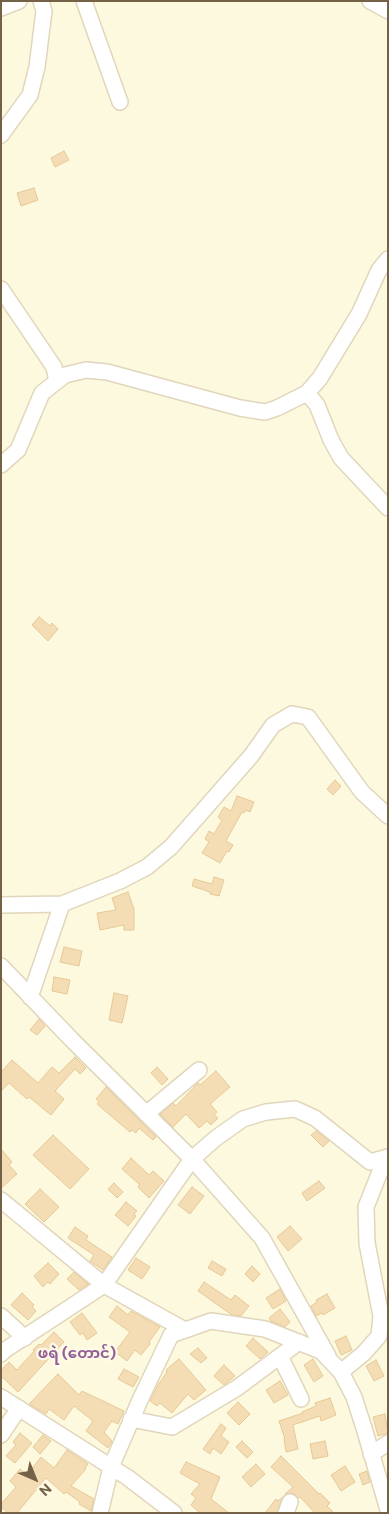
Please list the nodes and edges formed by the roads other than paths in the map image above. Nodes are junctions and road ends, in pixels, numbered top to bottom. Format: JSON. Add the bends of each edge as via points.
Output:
{"nodes":[{"id":1,"x":19,"y":1,"type":"edge"},
{"id":2,"x":40,"y":1,"type":"edge"},
{"id":3,"x":84,"y":1,"type":"edge"},
{"id":4,"x":370,"y":1,"type":"edge"},
{"id":5,"x":1,"y":8,"type":"edge"},
{"id":6,"x":388,"y":11,"type":"edge"},
{"id":7,"x":120,"y":102,"type":"dead end"},
{"id":8,"x":1,"y":135,"type":"edge"},
{"id":9,"x":388,"y":259,"type":"edge"},
{"id":10,"x":1,"y":289,"type":"edge"},
{"id":11,"x":57,"y":381,"type":"junction"},
{"id":12,"x":307,"y":393,"type":"junction"},
{"id":13,"x":1,"y":465,"type":"edge"},
{"id":14,"x":388,"y":508,"type":"edge"},
{"id":15,"x":388,"y":816,"type":"edge"},
{"id":16,"x":62,"y":904,"type":"junction"},
{"id":17,"x":1,"y":905,"type":"edge"},
{"id":18,"x":1,"y":966,"type":"edge"},
{"id":19,"x":30,"y":997,"type":"junction"},
{"id":20,"x":199,"y":1070,"type":"dead end"},
{"id":21,"x":146,"y":1114,"type":"junction"},
{"id":22,"x":386,"y":1158,"type":"edge"},
{"id":23,"x":192,"y":1159,"type":"junction"},
{"id":24,"x":1,"y":1200,"type":"edge"},
{"id":25,"x":104,"y":1285,"type":"junction"},
{"id":26,"x":1,"y":1316,"type":"edge"},
{"id":27,"x":185,"y":1330,"type":"junction"},
{"id":28,"x":25,"y":1338,"type":"junction"},
{"id":29,"x":299,"y":1342,"type":"junction"},
{"id":30,"x":1,"y":1354,"type":"edge"},
{"id":31,"x":280,"y":1356,"type":"junction"},
{"id":32,"x":336,"y":1367,"type":"junction"},
{"id":33,"x":1,"y":1397,"type":"edge"},
{"id":34,"x":301,"y":1399,"type":"dead end"},
{"id":35,"x":19,"y":1408,"type":"junction"},
{"id":36,"x":131,"y":1419,"type":"junction"},
{"id":37,"x":1,"y":1435,"type":"edge"},
{"id":38,"x":388,"y":1442,"type":"edge"},
{"id":39,"x":370,"y":1454,"type":"junction"},
{"id":40,"x":111,"y":1467,"type":"junction"},
{"id":41,"x":388,"y":1510,"type":"edge"},
{"id":42,"x":100,"y":1513,"type":"edge"},
{"id":43,"x":174,"y":1513,"type":"edge"}],
"edges":[{"from":1,"to":5,"type":"street"},
{"from":2,"to":8,"type":"street","via":[[44,11],[30,95]]},
{"from":3,"to":7,"type":"street"},
{"from":4,"to":6,"type":"street"},
{"from":9,"to":12,"type":"street","via":[[379,270],[354,322],[320,378]]},
{"from":10,"to":11,"type":"street","via":[[54,367]]},
{"from":11,"to":12,"type":"street","via":[[86,370],[107,372],[266,412]]},
{"from":11,"to":13,"type":"street","via":[[42,393],[21,446]]},
{"from":12,"to":14,"type":"street","via":[[317,405],[342,458]]},
{"from":15,"to":16,"type":"street","via":[[362,792],[308,717],[292,714],[273,725],[251,756],[171,847],[147,867]]},
{"from":16,"to":17,"type":"street"},
{"from":16,"to":19,"type":"street"},
{"from":18,"to":19,"type":"street"},
{"from":19,"to":21,"type":"street"},
{"from":20,"to":21,"type":"street"},
{"from":21,"to":23,"type":"street"},
{"from":22,"to":23,"type":"street","via":[[370,1162],[315,1118],[295,1109],[266,1112],[243,1119]]},
{"from":22,"to":32,"type":"street","via":[[366,1207],[367,1243],[381,1316],[379,1336],[364,1352]]},
{"from":23,"to":25,"type":"street"},
{"from":23,"to":32,"type":"street","via":[[262,1238]]},
{"from":24,"to":25,"type":"street"},
{"from":25,"to":27,"type":"street"},
{"from":25,"to":28,"type":"street"},
{"from":26,"to":28,"type":"street"},
{"from":27,"to":29,"type":"street","via":[[212,1321],[265,1329]]},
{"from":27,"to":36,"type":"street","via":[[172,1335]]},
{"from":28,"to":30,"type":"street"},
{"from":29,"to":31,"type":"street"},
{"from":29,"to":32,"type":"street","via":[[320,1350]]},
{"from":31,"to":34,"type":"street"},
{"from":31,"to":36,"type":"street","via":[[237,1388],[172,1427]]},
{"from":32,"to":39,"type":"street","via":[[356,1405]]},
{"from":33,"to":35,"type":"street"},
{"from":35,"to":37,"type":"street"},
{"from":35,"to":40,"type":"street"},
{"from":36,"to":40,"type":"street"},
{"from":38,"to":39,"type":"street"},
{"from":39,"to":41,"type":"street"},
{"from":40,"to":42,"type":"street"},
{"from":40,"to":43,"type":"street"}]}
